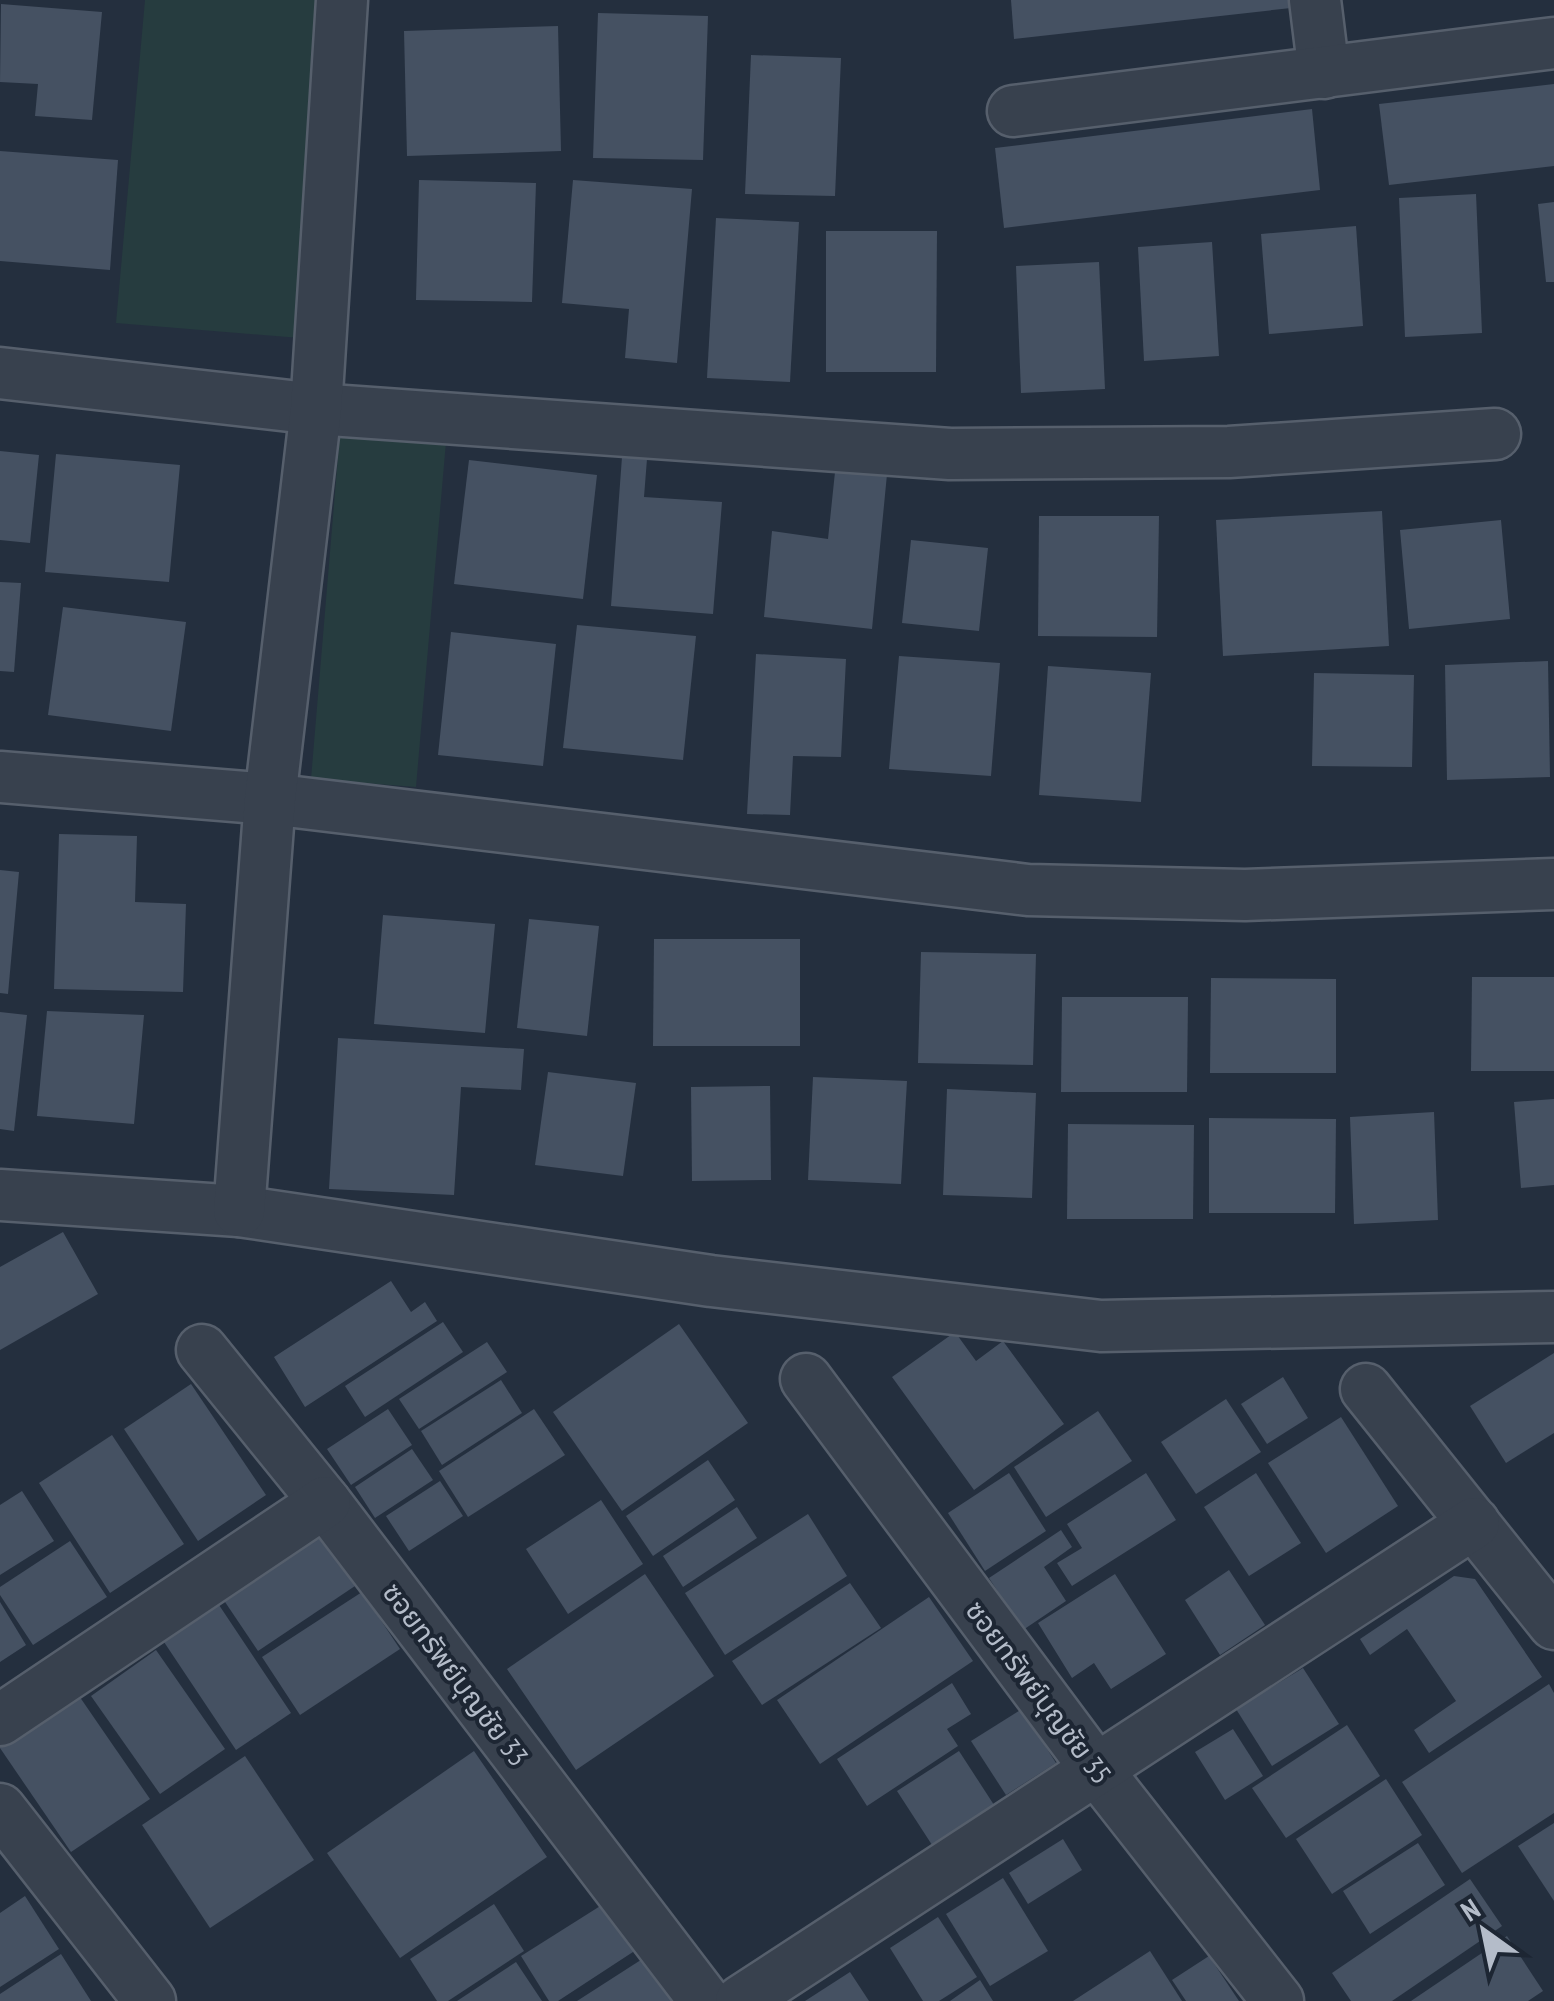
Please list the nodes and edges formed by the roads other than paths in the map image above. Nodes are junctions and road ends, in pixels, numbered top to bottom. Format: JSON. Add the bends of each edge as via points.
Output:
{"nodes":[{"id":1,"x":342,"y":0,"type":"edge"},
{"id":2,"x":1315,"y":0,"type":"edge"},
{"id":3,"x":1554,"y":43,"type":"edge"},
{"id":4,"x":1324,"y":73,"type":"junction"},
{"id":5,"x":1013,"y":111,"type":"dead end"},
{"id":6,"x":0,"y":373,"type":"edge"},
{"id":7,"x":316,"y":409,"type":"junction"},
{"id":8,"x":1496,"y":434,"type":"dead end"},
{"id":9,"x":0,"y":777,"type":"edge"},
{"id":10,"x":270,"y":799,"type":"junction"},
{"id":11,"x":1554,"y":884,"type":"edge"},
{"id":12,"x":0,"y":1195,"type":"edge"},
{"id":13,"x":239,"y":1211,"type":"junction"},
{"id":14,"x":1554,"y":1316,"type":"edge"},
{"id":15,"x":202,"y":1350,"type":"dead end"},
{"id":16,"x":806,"y":1379,"type":"dead end"},
{"id":17,"x":1366,"y":1389,"type":"dead end"},
{"id":18,"x":324,"y":1502,"type":"junction"},
{"id":19,"x":1474,"y":1524,"type":"junction"},
{"id":20,"x":1554,"y":1624,"type":"edge"},
{"id":21,"x":0,"y":1720,"type":"edge"},
{"id":22,"x":1096,"y":1769,"type":"junction"},
{"id":23,"x":0,"y":1809,"type":"edge"},
{"id":24,"x":150,"y":2001,"type":"edge"},
{"id":25,"x":705,"y":2001,"type":"edge"},
{"id":26,"x":741,"y":2001,"type":"edge"},
{"id":27,"x":1278,"y":2001,"type":"edge"}],
"edges":[{"from":1,"to":7,"type":"street"},
{"from":2,"to":4,"type":"street"},
{"from":3,"to":4,"type":"street"},
{"from":4,"to":5,"type":"street"},
{"from":6,"to":7,"type":"street"},
{"from":7,"to":8,"type":"street","via":[[950,454],[1229,452]]},
{"from":7,"to":10,"type":"street"},
{"from":9,"to":10,"type":"street"},
{"from":10,"to":11,"type":"street","via":[[1028,890],[1245,895]]},
{"from":10,"to":13,"type":"street"},
{"from":12,"to":13,"type":"street"},
{"from":13,"to":14,"type":"street","via":[[711,1281],[1100,1326]]},
{"from":15,"to":18,"type":"street","name":"ซอยทรัพย์บุญชัย 33"},
{"from":16,"to":22,"type":"street","name":"ซอยทรัพย์บุญชัย 35"},
{"from":17,"to":19,"type":"street"},
{"from":18,"to":21,"type":"street"},
{"from":18,"to":25,"type":"street","name":"ซอยทรัพย์บุญชัย 33"},
{"from":19,"to":20,"type":"street"},
{"from":19,"to":22,"type":"street"},
{"from":22,"to":26,"type":"street"},
{"from":22,"to":27,"type":"street","name":"ซอยทรัพย์บุญชัย 35"},
{"from":23,"to":24,"type":"street"}]}
